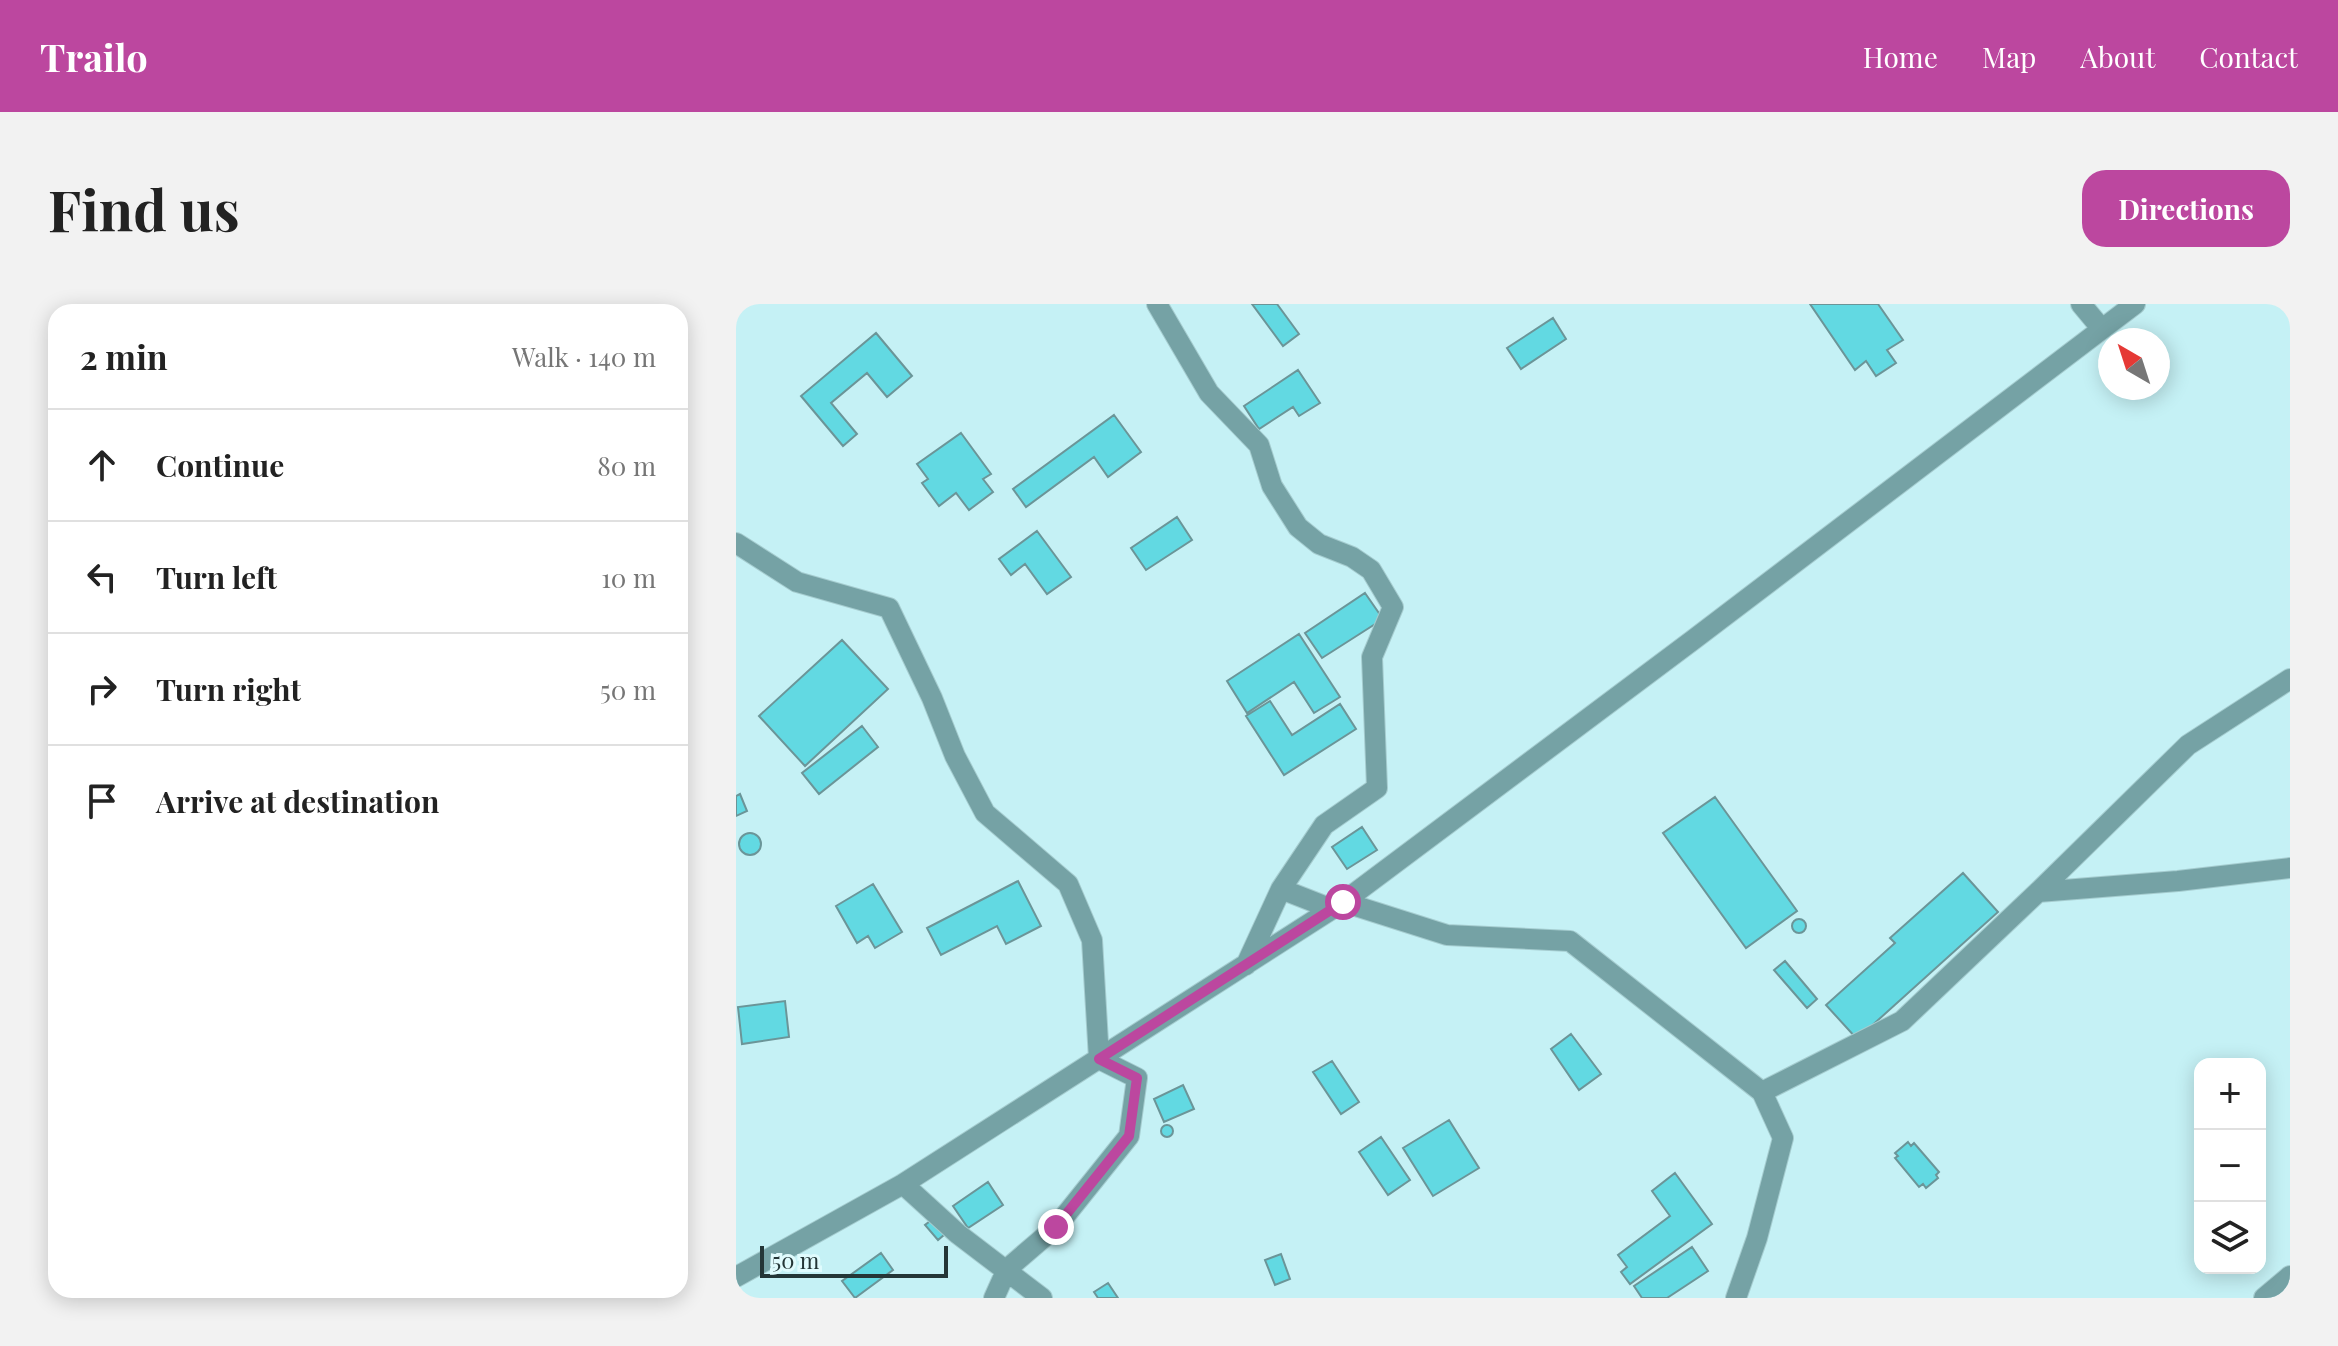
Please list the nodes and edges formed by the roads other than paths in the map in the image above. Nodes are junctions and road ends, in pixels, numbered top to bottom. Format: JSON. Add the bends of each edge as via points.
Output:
{"nodes":[{"id":1,"x":1157,"y":304,"type":"edge"},
{"id":2,"x":2081,"y":304,"type":"edge"},
{"id":3,"x":2135,"y":304,"type":"edge"},
{"id":4,"x":2101,"y":328,"type":"joint"},
{"id":5,"x":2098,"y":330,"type":"edge"},
{"id":6,"x":736,"y":543,"type":"edge"},
{"id":7,"x":2290,"y":679,"type":"edge"},
{"id":8,"x":2290,"y":868,"type":"edge"},
{"id":9,"x":1281,"y":889,"type":"junction"},
{"id":10,"x":2038,"y":892,"type":"junction"},
{"id":11,"x":1338,"y":905,"type":"junction"},
{"id":12,"x":1246,"y":965,"type":"junction"},
{"id":13,"x":1099,"y":1059,"type":"junction"},
{"id":14,"x":1762,"y":1092,"type":"junction"},
{"id":15,"x":903,"y":1184,"type":"junction"},
{"id":16,"x":1007,"y":1269,"type":"junction"},
{"id":17,"x":2290,"y":1276,"type":"edge"},
{"id":18,"x":736,"y":1277,"type":"edge"},
{"id":19,"x":994,"y":1298,"type":"edge"},
{"id":20,"x":1042,"y":1298,"type":"edge"},
{"id":21,"x":1736,"y":1298,"type":"edge"},
{"id":22,"x":2264,"y":1298,"type":"edge"}],
"edges":[{"from":1,"to":9,"type":"street","via":[[1209,393],[1259,445],[1272,486],[1298,527],[1371,570],[1393,607],[1372,657],[1377,788],[1324,825]]},
{"from":2,"to":4,"type":"street"},
{"from":3,"to":4,"type":"street"},
{"from":5,"to":11,"type":"street"},
{"from":6,"to":13,"type":"street","via":[[797,582],[889,608],[985,813],[1068,884],[1092,940]]},
{"from":7,"to":10,"type":"street","via":[[2188,745]]},
{"from":8,"to":10,"type":"street"},
{"from":9,"to":11,"type":"street"},
{"from":9,"to":12,"type":"street"},
{"from":10,"to":14,"type":"street","via":[[1902,1021]]},
{"from":11,"to":12,"type":"street"},
{"from":11,"to":14,"type":"street","via":[[1447,935],[1570,941]]},
{"from":12,"to":13,"type":"street"},
{"from":13,"to":15,"type":"street"},
{"from":13,"to":16,"type":"street","via":[[1137,1078],[1129,1136],[1056,1227]]},
{"from":14,"to":21,"type":"street","via":[[1783,1138]]},
{"from":15,"to":16,"type":"street"},
{"from":15,"to":18,"type":"street"},
{"from":16,"to":19,"type":"street"},
{"from":16,"to":20,"type":"street"},
{"from":17,"to":22,"type":"street"}]}
